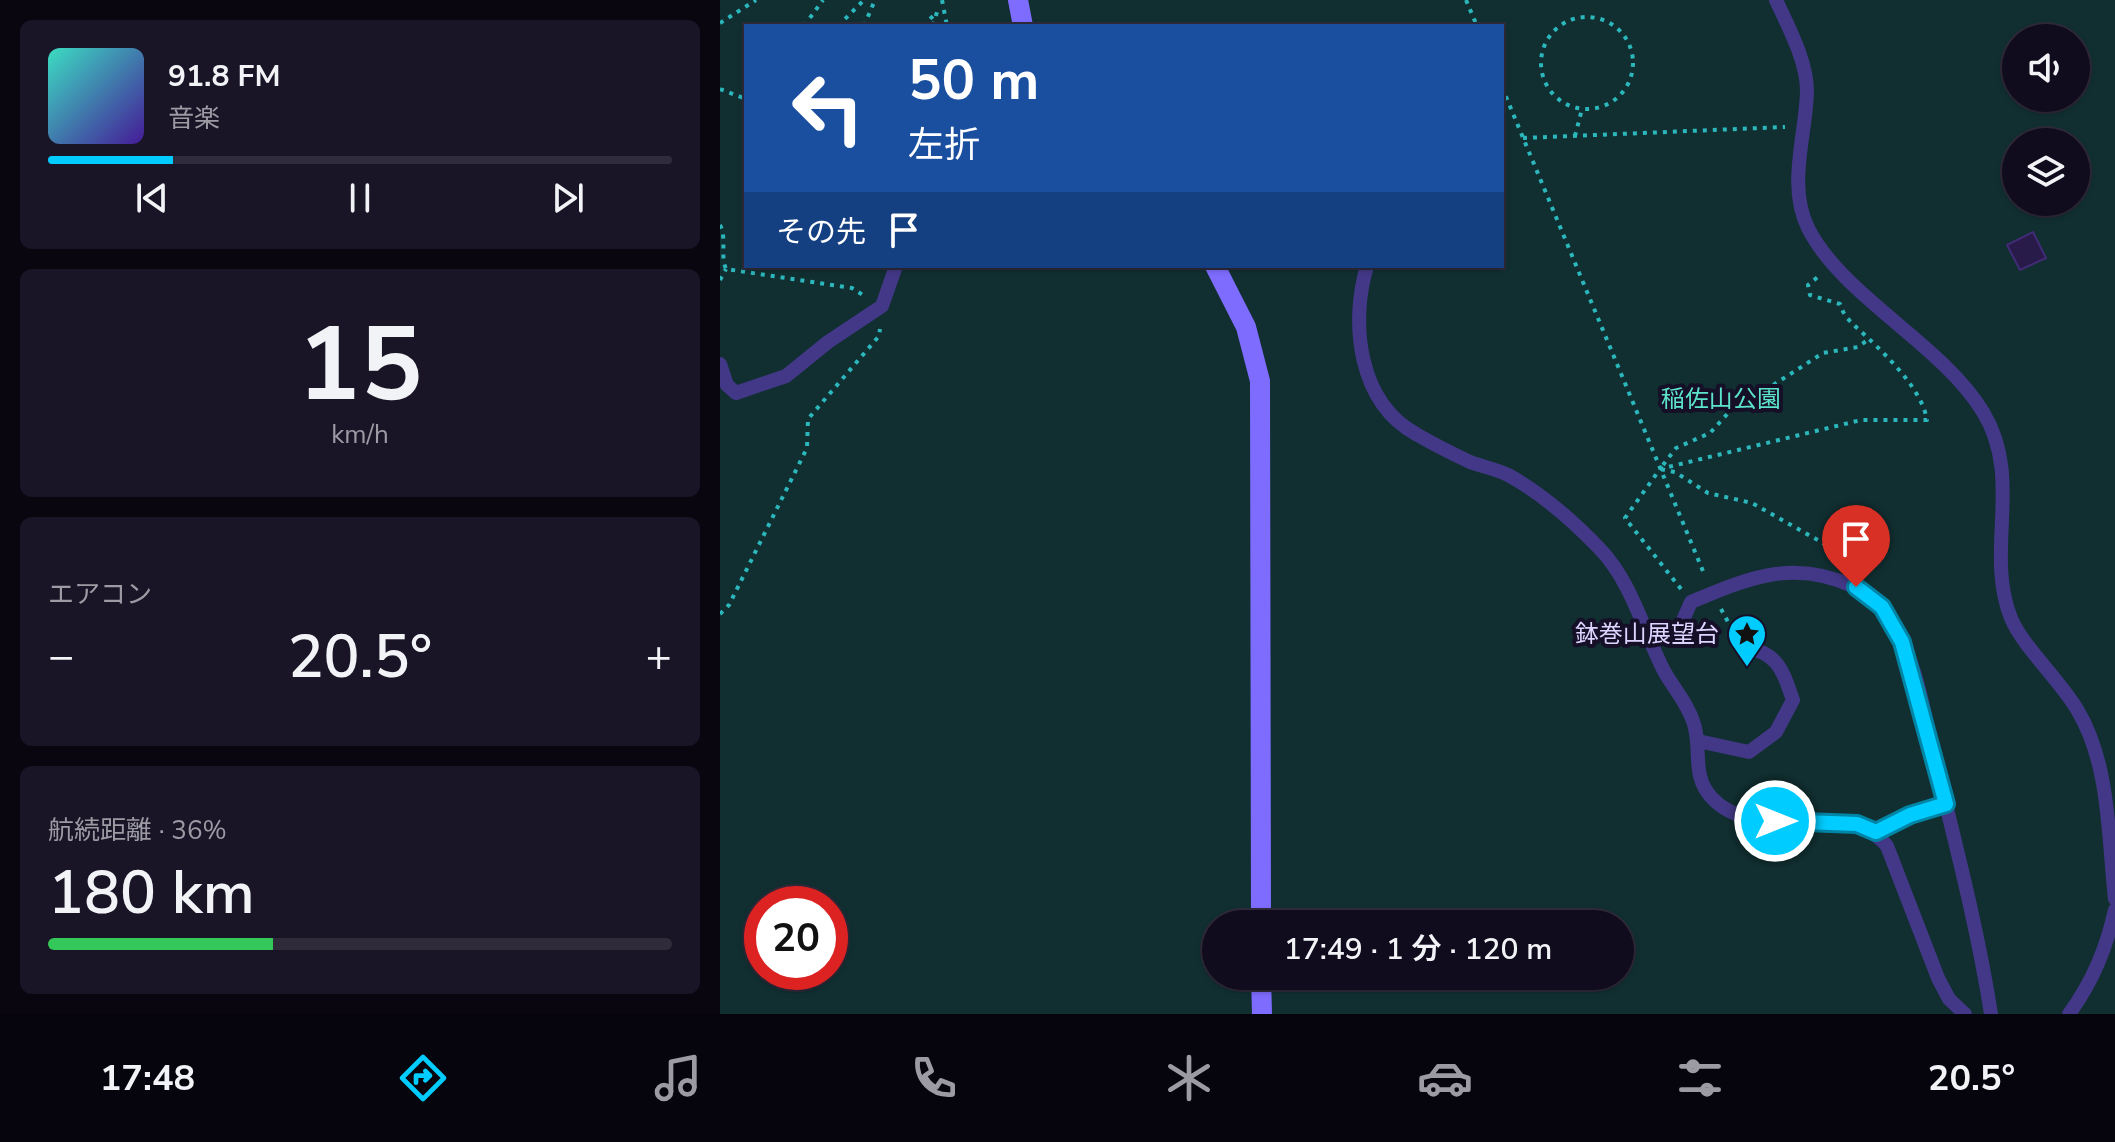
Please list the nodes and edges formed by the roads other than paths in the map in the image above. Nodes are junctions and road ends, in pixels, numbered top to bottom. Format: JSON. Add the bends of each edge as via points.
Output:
{"nodes":[{"id":1,"x":1018,"y":0,"type":"edge"},
{"id":2,"x":1776,"y":0,"type":"edge"},
{"id":3,"x":1023,"y":24,"type":"edge"},
{"id":4,"x":895,"y":268,"type":"edge"},
{"id":5,"x":1216,"y":268,"type":"edge"},
{"id":6,"x":1367,"y":268,"type":"edge"},
{"id":7,"x":720,"y":364,"type":"edge"},
{"id":8,"x":1680,"y":627,"type":"dead end"},
{"id":9,"x":1742,"y":647,"type":"road end"},
{"id":10,"x":1698,"y":741,"type":"junction"},
{"id":11,"x":1946,"y":804,"type":"junction"},
{"id":12,"x":1876,"y":832,"type":"junction"},
{"id":13,"x":2115,"y":899,"type":"edge"},
{"id":14,"x":1261,"y":910,"type":"edge"},
{"id":15,"x":2115,"y":910,"type":"edge"},
{"id":16,"x":1261,"y":990,"type":"edge"},
{"id":17,"x":1262,"y":1014,"type":"edge"},
{"id":18,"x":1965,"y":1014,"type":"edge"},
{"id":19,"x":1991,"y":1014,"type":"edge"},
{"id":20,"x":2069,"y":1014,"type":"edge"}],
"edges":[{"from":1,"to":3,"type":"street"},
{"from":2,"to":13,"type":"lane","via":[[1807,88],[1798,155],[1800,200],[1808,227],[1833,264],[1950,373],[1982,410],[2002,452],[2002,566],[2011,617],[2064,688],[2097,747]]},
{"from":4,"to":7,"type":"lane","via":[[882,306],[776,382],[736,393],[727,385]]},
{"from":5,"to":14,"type":"street","via":[[1246,327],[1260,381]]},
{"from":6,"to":10,"type":"lane","via":[[1359,340],[1366,374],[1389,411],[1412,432],[1540,494],[1602,551],[1618,571]]},
{"from":8,"to":11,"type":"lane","via":[[1691,602],[1757,575],[1808,573],[1856,587],[1882,607],[1902,642]]},
{"from":9,"to":10,"type":"lane","via":[[1762,650],[1782,668],[1793,700],[1776,732],[1749,752]]},
{"from":10,"to":12,"type":"lane","via":[[1700,778],[1726,809],[1775,821],[1857,824]]},
{"from":11,"to":12,"type":"lane"},
{"from":11,"to":19,"type":"lane"},
{"from":12,"to":18,"type":"lane","via":[[1887,846],[1938,978]]},
{"from":15,"to":20,"type":"lane","via":[[2090,985]]},
{"from":16,"to":17,"type":"street"}]}
